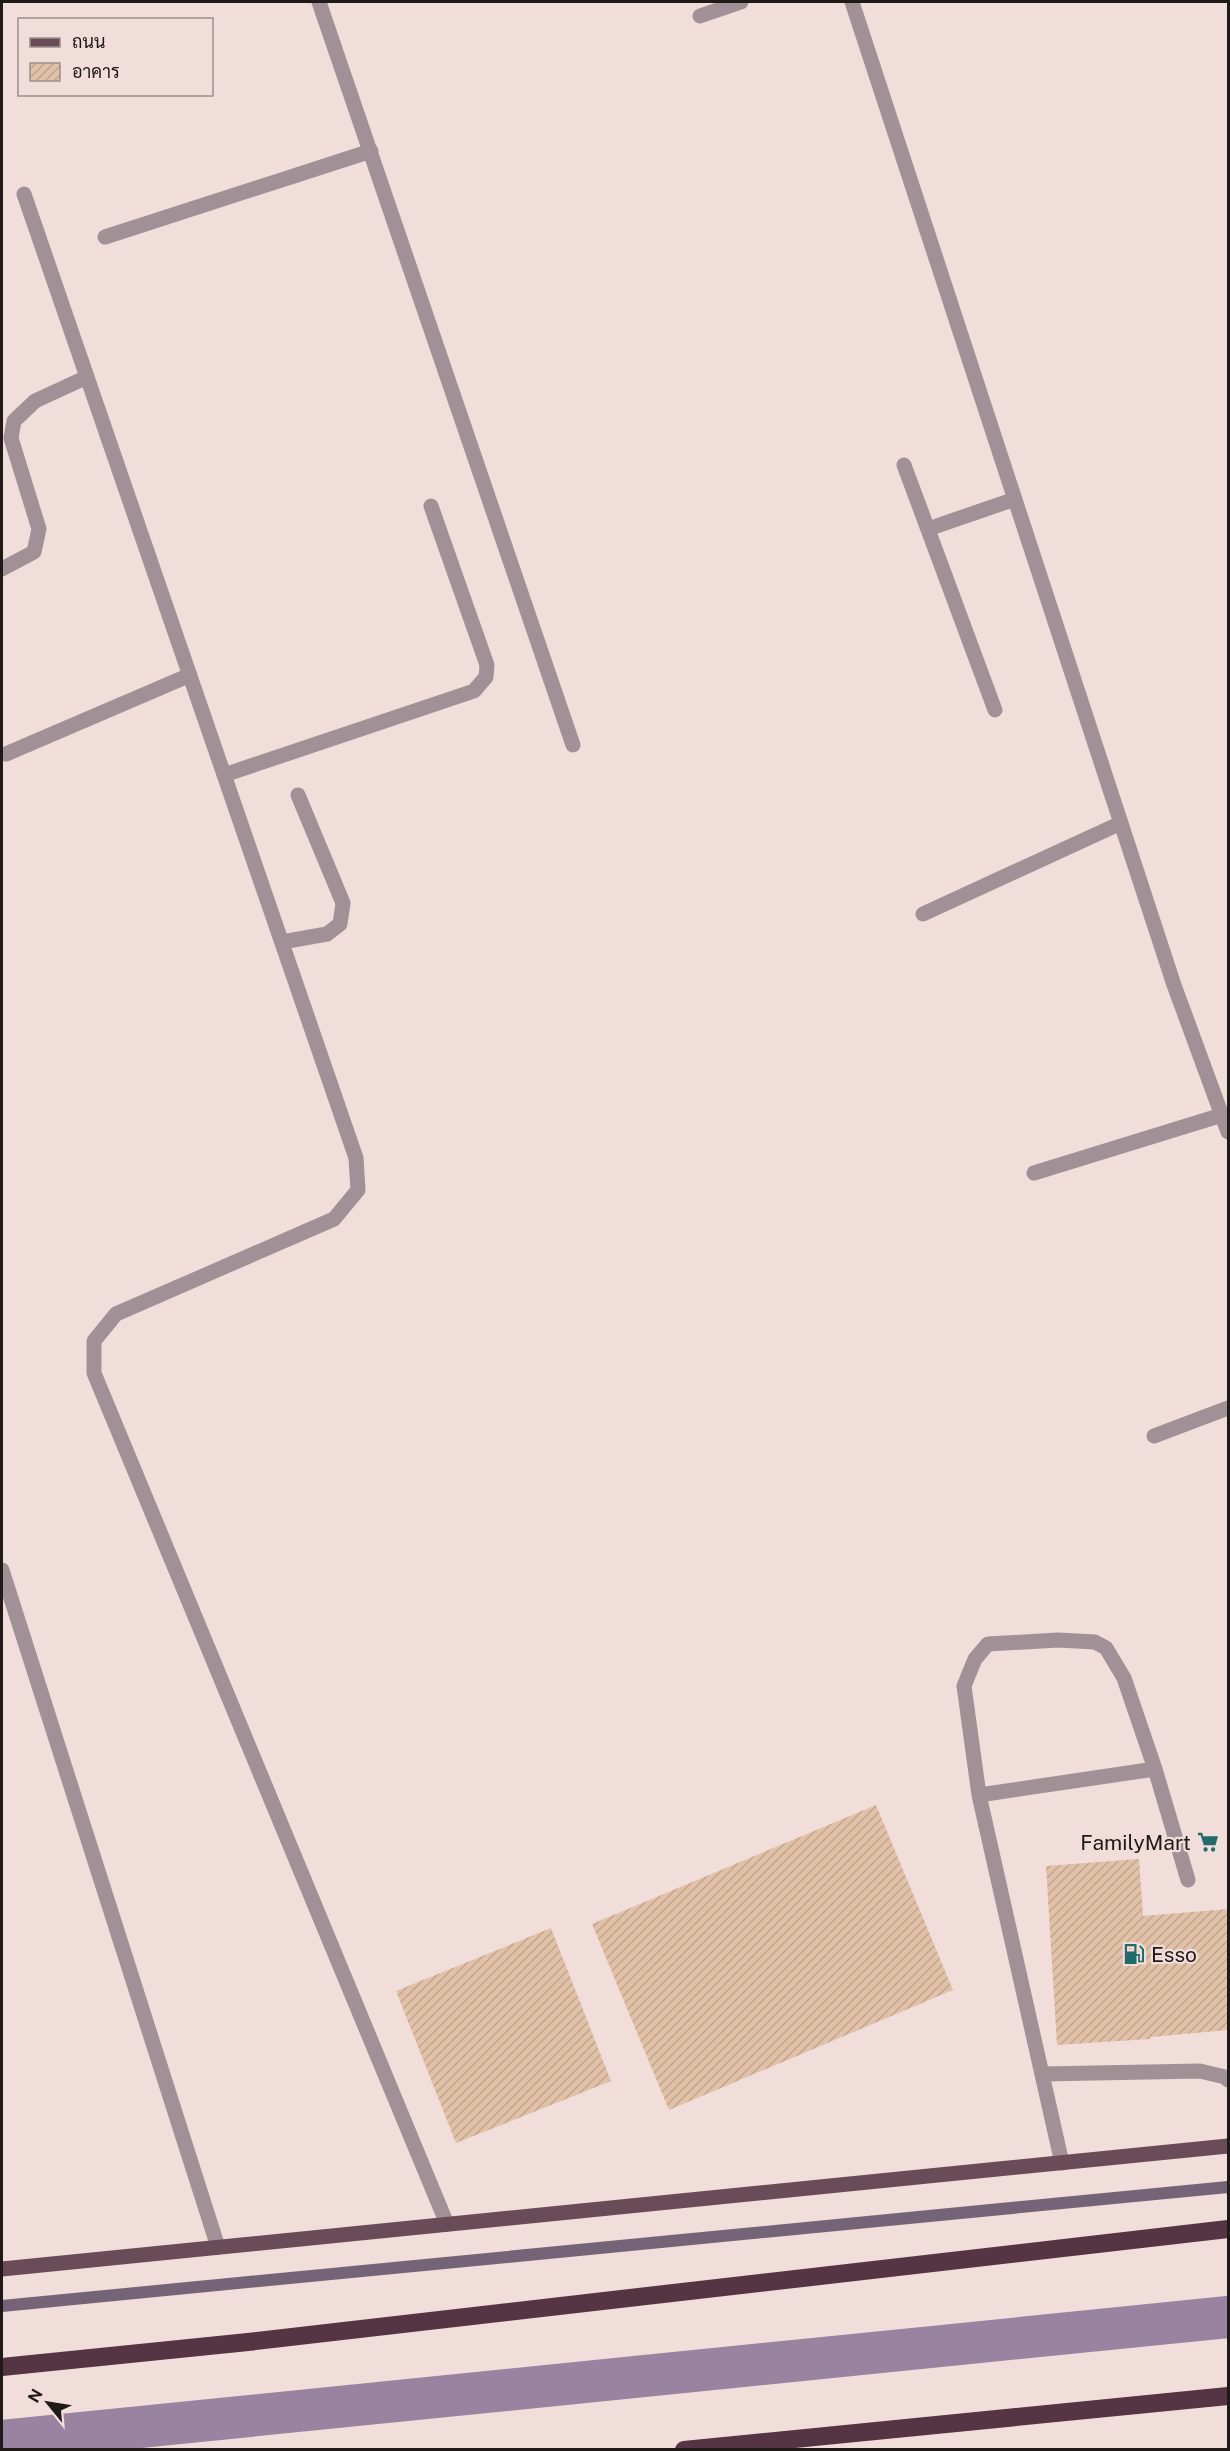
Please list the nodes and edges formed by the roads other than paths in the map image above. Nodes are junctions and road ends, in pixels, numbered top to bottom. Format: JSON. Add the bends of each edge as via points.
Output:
{"nodes":[{"id":1,"x":319,"y":2,"type":"edge"},
{"id":2,"x":741,"y":2,"type":"edge"},
{"id":3,"x":852,"y":2,"type":"edge"},
{"id":4,"x":700,"y":16,"type":"dead end"},
{"id":5,"x":370,"y":151,"type":"junction"},
{"id":6,"x":24,"y":194,"type":"dead end"},
{"id":7,"x":105,"y":237,"type":"dead end"},
{"id":8,"x":87,"y":377,"type":"junction"},
{"id":9,"x":904,"y":465,"type":"dead end"},
{"id":10,"x":1015,"y":499,"type":"junction"},
{"id":11,"x":432,"y":506,"type":"dead end"},
{"id":12,"x":928,"y":529,"type":"junction"},
{"id":13,"x":2,"y":569,"type":"edge"},
{"id":14,"x":190,"y":675,"type":"junction"},
{"id":15,"x":995,"y":711,"type":"dead end"},
{"id":16,"x":573,"y":745,"type":"dead end"},
{"id":17,"x":6,"y":754,"type":"dead end"},
{"id":18,"x":224,"y":775,"type":"junction"},
{"id":19,"x":298,"y":795,"type":"dead end"},
{"id":20,"x":1121,"y":823,"type":"junction"},
{"id":21,"x":923,"y":914,"type":"dead end"},
{"id":22,"x":282,"y":942,"type":"junction"},
{"id":23,"x":1222,"y":1115,"type":"junction"},
{"id":24,"x":1228,"y":1132,"type":"edge"},
{"id":25,"x":1034,"y":1173,"type":"dead end"},
{"id":26,"x":1228,"y":1408,"type":"edge"},
{"id":27,"x":1154,"y":1436,"type":"dead end"},
{"id":28,"x":2,"y":1570,"type":"edge"},
{"id":29,"x":1155,"y":1769,"type":"junction"},
{"id":30,"x":979,"y":1795,"type":"junction"},
{"id":31,"x":1188,"y":1880,"type":"dead end"},
{"id":32,"x":1043,"y":2074,"type":"junction"},
{"id":33,"x":1228,"y":2080,"type":"edge"},
{"id":34,"x":1228,"y":2146,"type":"edge"},
{"id":35,"x":1062,"y":2163,"type":"junction"},
{"id":36,"x":447,"y":2224,"type":"junction"},
{"id":37,"x":1228,"y":2229,"type":"edge"},
{"id":38,"x":218,"y":2247,"type":"junction"},
{"id":39,"x":2,"y":2269,"type":"edge"},
{"id":40,"x":2,"y":2367,"type":"edge"},
{"id":41,"x":1228,"y":2396,"type":"edge"},
{"id":42,"x":684,"y":2450,"type":"edge"}],
"edges":[{"from":1,"to":5,"type":"street"},
{"from":2,"to":4,"type":"street"},
{"from":3,"to":10,"type":"street"},
{"from":5,"to":7,"type":"street"},
{"from":5,"to":16,"type":"street"},
{"from":6,"to":8,"type":"street"},
{"from":8,"to":13,"type":"street","via":[[35,401],[14,421],[11,438],[39,529],[34,552]]},
{"from":8,"to":14,"type":"street"},
{"from":9,"to":12,"type":"street"},
{"from":10,"to":12,"type":"street"},
{"from":10,"to":20,"type":"street"},
{"from":11,"to":18,"type":"street","via":[[487,664],[486,677],[474,691]]},
{"from":12,"to":15,"type":"street"},
{"from":14,"to":17,"type":"street"},
{"from":14,"to":18,"type":"street"},
{"from":18,"to":22,"type":"street"},
{"from":19,"to":22,"type":"street","via":[[342,903],[340,924],[327,934]]},
{"from":20,"to":21,"type":"street"},
{"from":20,"to":23,"type":"street"},
{"from":22,"to":36,"type":"street","via":[[356,1158],[358,1190],[334,1219],[116,1314],[94,1341],[94,1373]]},
{"from":23,"to":24,"type":"street"},
{"from":23,"to":25,"type":"street"},
{"from":26,"to":27,"type":"street"},
{"from":28,"to":38,"type":"street"},
{"from":29,"to":30,"type":"street"},
{"from":29,"to":30,"type":"street","via":[[1124,1678],[1106,1648],[1095,1642],[1058,1640],[988,1644],[975,1659],[964,1686]]},
{"from":29,"to":31,"type":"street"},
{"from":30,"to":32,"type":"street"},
{"from":32,"to":33,"type":"street","via":[[1200,2071]]},
{"from":32,"to":35,"type":"street"},
{"from":34,"to":35,"type":"main road"},
{"from":35,"to":36,"type":"main road"},
{"from":36,"to":38,"type":"main road"},
{"from":37,"to":40,"type":"highway"},
{"from":38,"to":39,"type":"main road"},
{"from":41,"to":42,"type":"highway"}]}
